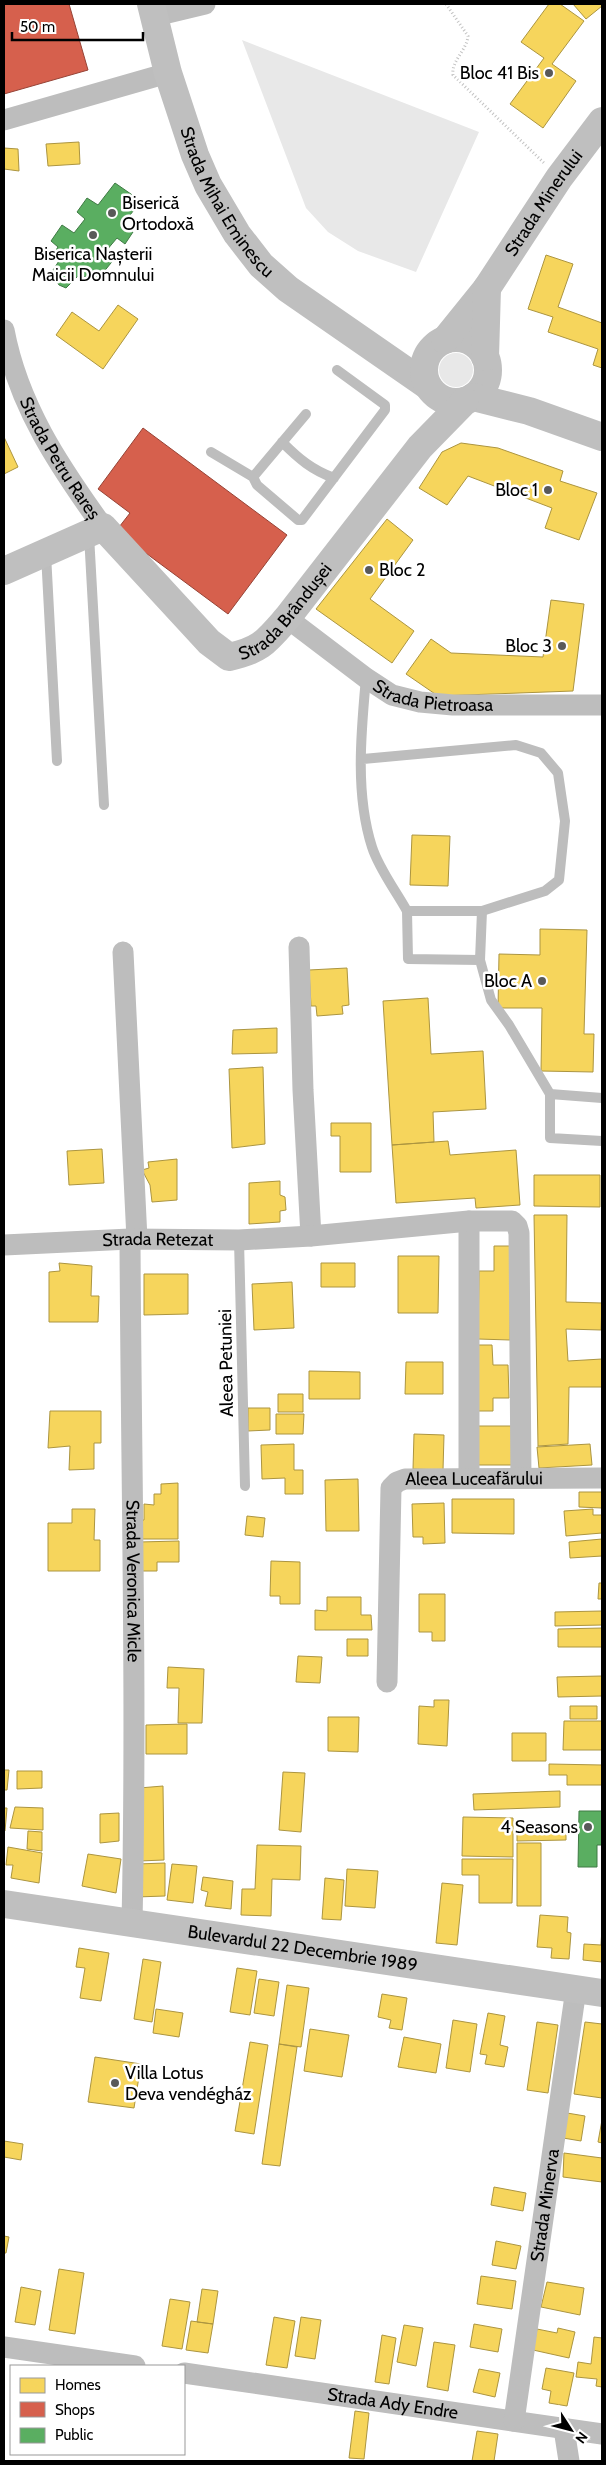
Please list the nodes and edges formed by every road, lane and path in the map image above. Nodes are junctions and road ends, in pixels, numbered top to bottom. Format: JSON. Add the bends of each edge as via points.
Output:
{"nodes":[{"id":1,"x":205,"y":4,"type":"edge"},
{"id":2,"x":446,"y":4,"type":"edge"},
{"id":3,"x":153,"y":10,"type":"edge"},
{"id":4,"x":168,"y":72,"type":"junction"},
{"id":5,"x":4,"y":120,"type":"edge"},
{"id":6,"x":602,"y":121,"type":"edge"},
{"id":7,"x":559,"y":178,"type":"junction"},
{"id":8,"x":487,"y":288,"type":"junction"},
{"id":9,"x":4,"y":330,"type":"edge"},
{"id":10,"x":441,"y":342,"type":"junction"},
{"id":11,"x":374,"y":348,"type":"junction"},
{"id":12,"x":486,"y":362,"type":"junction"},
{"id":13,"x":337,"y":370,"type":"dead end"},
{"id":14,"x":431,"y":390,"type":"junction"},
{"id":15,"x":469,"y":399,"type":"junction"},
{"id":16,"x":529,"y":411,"type":"junction"},
{"id":17,"x":306,"y":414,"type":"dead end"},
{"id":18,"x":602,"y":436,"type":"edge"},
{"id":19,"x":282,"y":442,"type":"junction"},
{"id":20,"x":420,"y":447,"type":"junction"},
{"id":21,"x":210,"y":452,"type":"dead end"},
{"id":22,"x":253,"y":477,"type":"junction"},
{"id":23,"x":334,"y":478,"type":"junction"},
{"id":24,"x":96,"y":531,"type":"junction"},
{"id":25,"x":46,"y":553,"type":"junction"},
{"id":26,"x":4,"y":571,"type":"edge"},
{"id":27,"x":287,"y":618,"type":"junction"},
{"id":28,"x":366,"y":678,"type":"junction"},
{"id":29,"x":602,"y":705,"type":"edge"},
{"id":30,"x":363,"y":759,"type":"junction"},
{"id":31,"x":56,"y":761,"type":"dead end"},
{"id":32,"x":104,"y":806,"type":"dead end"},
{"id":33,"x":407,"y":911,"type":"junction"},
{"id":34,"x":482,"y":911,"type":"junction"},
{"id":35,"x":299,"y":946,"type":"dead end"},
{"id":36,"x":123,"y":952,"type":"dead end"},
{"id":37,"x":480,"y":960,"type":"junction"},
{"id":38,"x":550,"y":1094,"type":"junction"},
{"id":39,"x":602,"y":1098,"type":"edge"},
{"id":40,"x":602,"y":1141,"type":"edge"},
{"id":41,"x":469,"y":1221,"type":"junction"},
{"id":42,"x":311,"y":1236,"type":"junction"},
{"id":43,"x":133,"y":1239,"type":"junction"},
{"id":44,"x":239,"y":1240,"type":"junction"},
{"id":45,"x":4,"y":1245,"type":"edge"},
{"id":46,"x":469,"y":1477,"type":"junction"},
{"id":47,"x":521,"y":1478,"type":"junction"},
{"id":48,"x":602,"y":1478,"type":"edge"},
{"id":49,"x":245,"y":1486,"type":"dead end"},
{"id":50,"x":387,"y":1682,"type":"dead end"},
{"id":51,"x":4,"y":1904,"type":"edge"},
{"id":52,"x":132,"y":1923,"type":"junction"},
{"id":53,"x":589,"y":1991,"type":"edge"},
{"id":54,"x":4,"y":2347,"type":"edge"},
{"id":55,"x":128,"y":2365,"type":"edge"},
{"id":56,"x":185,"y":2373,"type":"edge"},
{"id":57,"x":514,"y":2421,"type":"junction"},
{"id":58,"x":564,"y":2429,"type":"junction"},
{"id":59,"x":602,"y":2434,"type":"edge"},
{"id":60,"x":569,"y":2461,"type":"edge"}],
"edges":[{"from":1,"to":3,"type":"street"},
{"from":2,"to":7,"type":"path","via":[[468,36],[467,44],[452,70],[453,75]]},
{"from":3,"to":4,"type":"street","name":"Strada Mihai Eminescu"},
{"from":4,"to":5,"type":"street"},
{"from":4,"to":11,"type":"street","name":"Strada Mihai Eminescu","via":[[195,155],[208,185],[237,234],[261,265],[288,289]]},
{"from":6,"to":7,"type":"street","name":"Strada Minerului"},
{"from":7,"to":8,"type":"street","name":"Strada Minerului"},
{"from":8,"to":10,"type":"street","name":"Strada Minerului"},
{"from":8,"to":12,"type":"street"},
{"from":9,"to":24,"type":"street","name":"Strada Petru Rareș","via":[[9,357],[24,398]]},
{"from":10,"to":11,"type":"street"},
{"from":10,"to":12,"type":"street","via":[[464,339],[480,349]]},
{"from":10,"to":14,"type":"street","name":"Strada Minerului","via":[[426,359],[425,378]]},
{"from":11,"to":14,"type":"street","name":"Strada Mihai Eminescu"},
{"from":12,"to":15,"type":"street","via":[[484,384]]},
{"from":12,"to":16,"type":"street"},
{"from":13,"to":23,"type":"lane","via":[[385,405],[385,410]]},
{"from":14,"to":15,"type":"street","via":[[448,401]]},
{"from":14,"to":20,"type":"street","name":"Strada Brândușei"},
{"from":15,"to":16,"type":"street"},
{"from":15,"to":20,"type":"street","name":"Strada Brândușei"},
{"from":16,"to":18,"type":"street"},
{"from":17,"to":19,"type":"lane"},
{"from":19,"to":22,"type":"lane"},
{"from":19,"to":23,"type":"lane","via":[[309,467]]},
{"from":20,"to":27,"type":"street","name":"Strada Brândușei"},
{"from":21,"to":22,"type":"lane"},
{"from":22,"to":23,"type":"lane","via":[[256,485],[298,520],[302,520]]},
{"from":24,"to":25,"type":"street"},
{"from":24,"to":27,"type":"street","name":"Strada Brândușei","via":[[209,642],[229,657],[251,652]]},
{"from":24,"to":32,"type":"lane"},
{"from":25,"to":26,"type":"street"},
{"from":25,"to":31,"type":"lane"},
{"from":27,"to":28,"type":"street","name":"Strada Pietroasa"},
{"from":28,"to":29,"type":"street","name":"Strada Pietroasa","via":[[392,695],[420,702]]},
{"from":28,"to":30,"type":"lane"},
{"from":30,"to":33,"type":"lane","via":[[364,812],[372,849]]},
{"from":30,"to":34,"type":"lane","via":[[516,745],[541,753],[558,773],[565,821],[559,880],[546,891]]},
{"from":33,"to":34,"type":"lane"},
{"from":33,"to":37,"type":"lane","via":[[408,959]]},
{"from":34,"to":37,"type":"lane"},
{"from":35,"to":42,"type":"street"},
{"from":36,"to":43,"type":"street","name":"Strada Veronica Micle"},
{"from":37,"to":38,"type":"lane","via":[[491,1000]]},
{"from":38,"to":39,"type":"lane"},
{"from":38,"to":40,"type":"lane","via":[[550,1138]]},
{"from":41,"to":42,"type":"street","name":"Strada Retezat"},
{"from":41,"to":46,"type":"street"},
{"from":41,"to":47,"type":"street","name":"Strada Retezat","via":[[512,1221],[519,1233]]},
{"from":42,"to":44,"type":"street","name":"Strada Retezat"},
{"from":43,"to":44,"type":"street","name":"Strada Retezat"},
{"from":43,"to":45,"type":"street","name":"Strada Retezat"},
{"from":43,"to":52,"type":"street","name":"Strada Veronica Micle","via":[[135,1772]]},
{"from":44,"to":49,"type":"lane","name":"Aleea Petuniei"},
{"from":46,"to":47,"type":"street","name":"Aleea Luceafărului"},
{"from":46,"to":50,"type":"street","name":"Aleea Luceafărului","via":[[405,1479],[392,1488]]},
{"from":47,"to":48,"type":"street","name":"Aleea Luceafărului"},
{"from":51,"to":52,"type":"street","name":"Bulevardul 22 Decembrie 1989"},
{"from":52,"to":53,"type":"street","name":"Bulevardul 22 Decembrie 1989"},
{"from":53,"to":57,"type":"street","name":"Strada Minerva"},
{"from":54,"to":55,"type":"street"},
{"from":56,"to":57,"type":"street","name":"Strada Ady Endre"},
{"from":57,"to":58,"type":"street","name":"Strada Ady Endre"},
{"from":58,"to":59,"type":"street","name":"Strada Ady Endre"},
{"from":58,"to":60,"type":"street"}]}
